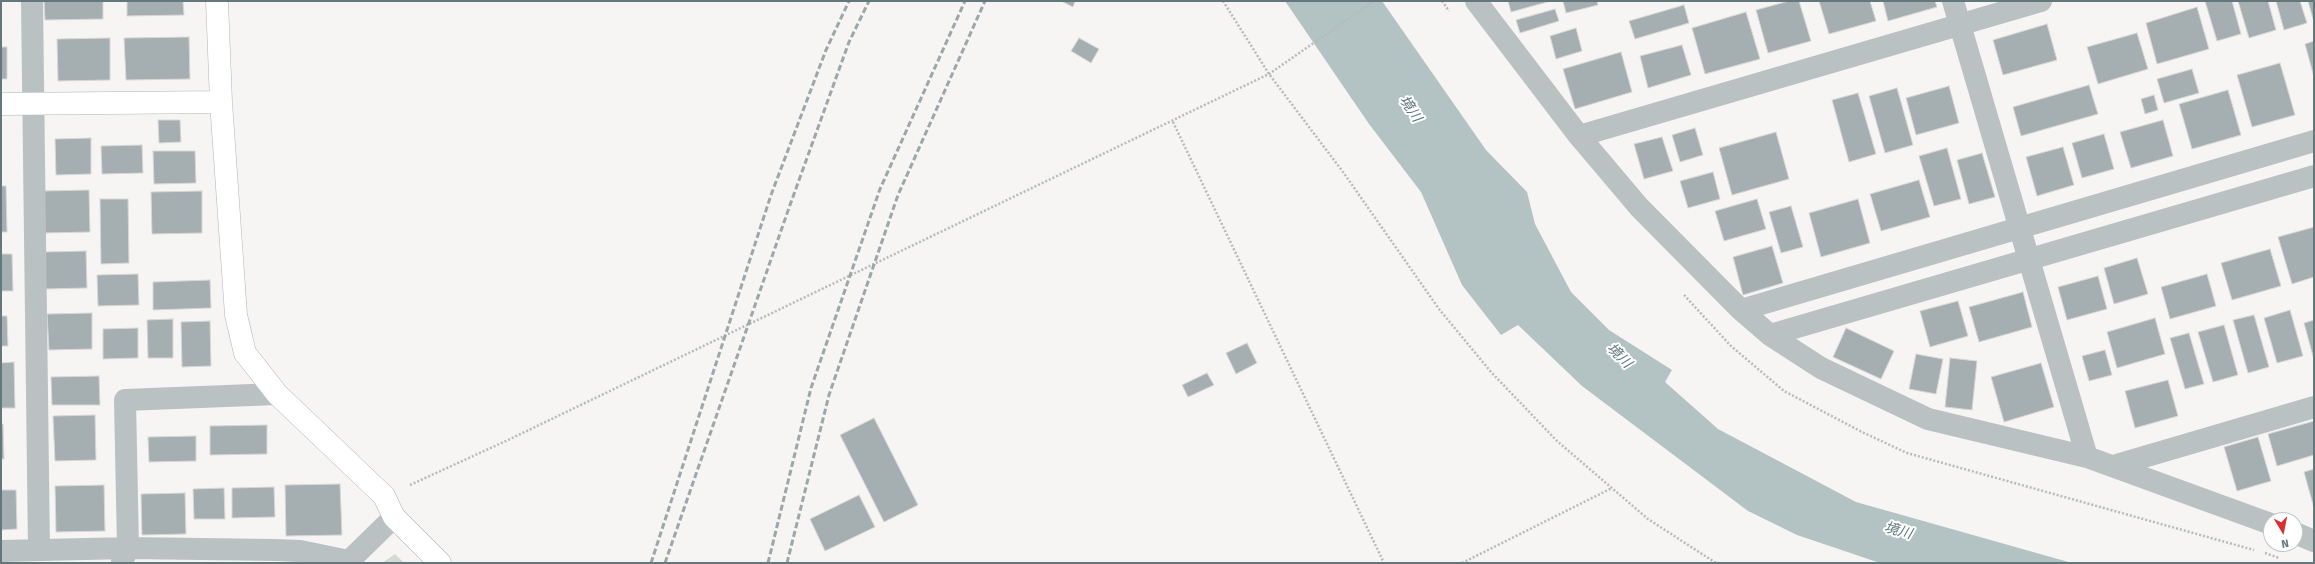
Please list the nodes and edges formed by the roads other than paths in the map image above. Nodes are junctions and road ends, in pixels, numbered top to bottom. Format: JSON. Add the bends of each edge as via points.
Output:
{"nodes":[{"id":1,"x":32,"y":1,"type":"edge"},
{"id":2,"x":217,"y":1,"type":"edge"},
{"id":3,"x":1476,"y":1,"type":"edge"},
{"id":4,"x":1953,"y":1,"type":"edge"},
{"id":5,"x":2041,"y":1,"type":"edge"},
{"id":6,"x":1960,"y":25,"type":"junction"},
{"id":7,"x":221,"y":102,"type":"junction"},
{"id":8,"x":1,"y":104,"type":"edge"},
{"id":9,"x":34,"y":104,"type":"junction"},
{"id":10,"x":1579,"y":136,"type":"junction"},
{"id":11,"x":2314,"y":141,"type":"edge"},
{"id":12,"x":2314,"y":176,"type":"edge"},
{"id":13,"x":2019,"y":228,"type":"junction"},
{"id":14,"x":2028,"y":259,"type":"junction"},
{"id":15,"x":1741,"y":310,"type":"junction"},
{"id":16,"x":1770,"y":335,"type":"junction"},
{"id":17,"x":277,"y":394,"type":"junction"},
{"id":18,"x":2314,"y":407,"type":"edge"},
{"id":19,"x":2087,"y":457,"type":"junction"},
{"id":20,"x":2113,"y":466,"type":"junction"},
{"id":21,"x":394,"y":517,"type":"junction"},
{"id":22,"x":2263,"y":521,"type":"edge"},
{"id":23,"x":2303,"y":536,"type":"edge"},
{"id":24,"x":2314,"y":541,"type":"edge"},
{"id":25,"x":1,"y":550,"type":"edge"},
{"id":26,"x":39,"y":550,"type":"junction"},
{"id":27,"x":125,"y":556,"type":"edge"},
{"id":28,"x":440,"y":563,"type":"edge"}],
"edges":[{"from":1,"to":9,"type":"street"},
{"from":2,"to":7,"type":"street"},
{"from":3,"to":10,"type":"street"},
{"from":4,"to":6,"type":"street"},
{"from":5,"to":6,"type":"street"},
{"from":6,"to":10,"type":"street"},
{"from":6,"to":13,"type":"street"},
{"from":7,"to":9,"type":"street"},
{"from":7,"to":17,"type":"street","via":[[236,315],[245,353]]},
{"from":8,"to":9,"type":"street"},
{"from":9,"to":26,"type":"street"},
{"from":10,"to":15,"type":"street","via":[[1638,207]]},
{"from":11,"to":13,"type":"street"},
{"from":12,"to":14,"type":"street"},
{"from":13,"to":14,"type":"street"},
{"from":13,"to":15,"type":"street"},
{"from":14,"to":16,"type":"street"},
{"from":14,"to":19,"type":"street"},
{"from":15,"to":16,"type":"street"},
{"from":16,"to":19,"type":"street","via":[[1821,368],[1928,419]]},
{"from":17,"to":21,"type":"street","via":[[384,496]]},
{"from":17,"to":27,"type":"street","via":[[126,400]]},
{"from":18,"to":20,"type":"street"},
{"from":19,"to":20,"type":"street"},
{"from":20,"to":22,"type":"street"},
{"from":21,"to":27,"type":"street","via":[[349,561],[300,551]]},
{"from":21,"to":28,"type":"street"},
{"from":23,"to":24,"type":"street"},
{"from":25,"to":26,"type":"street"},
{"from":26,"to":27,"type":"street"}]}
